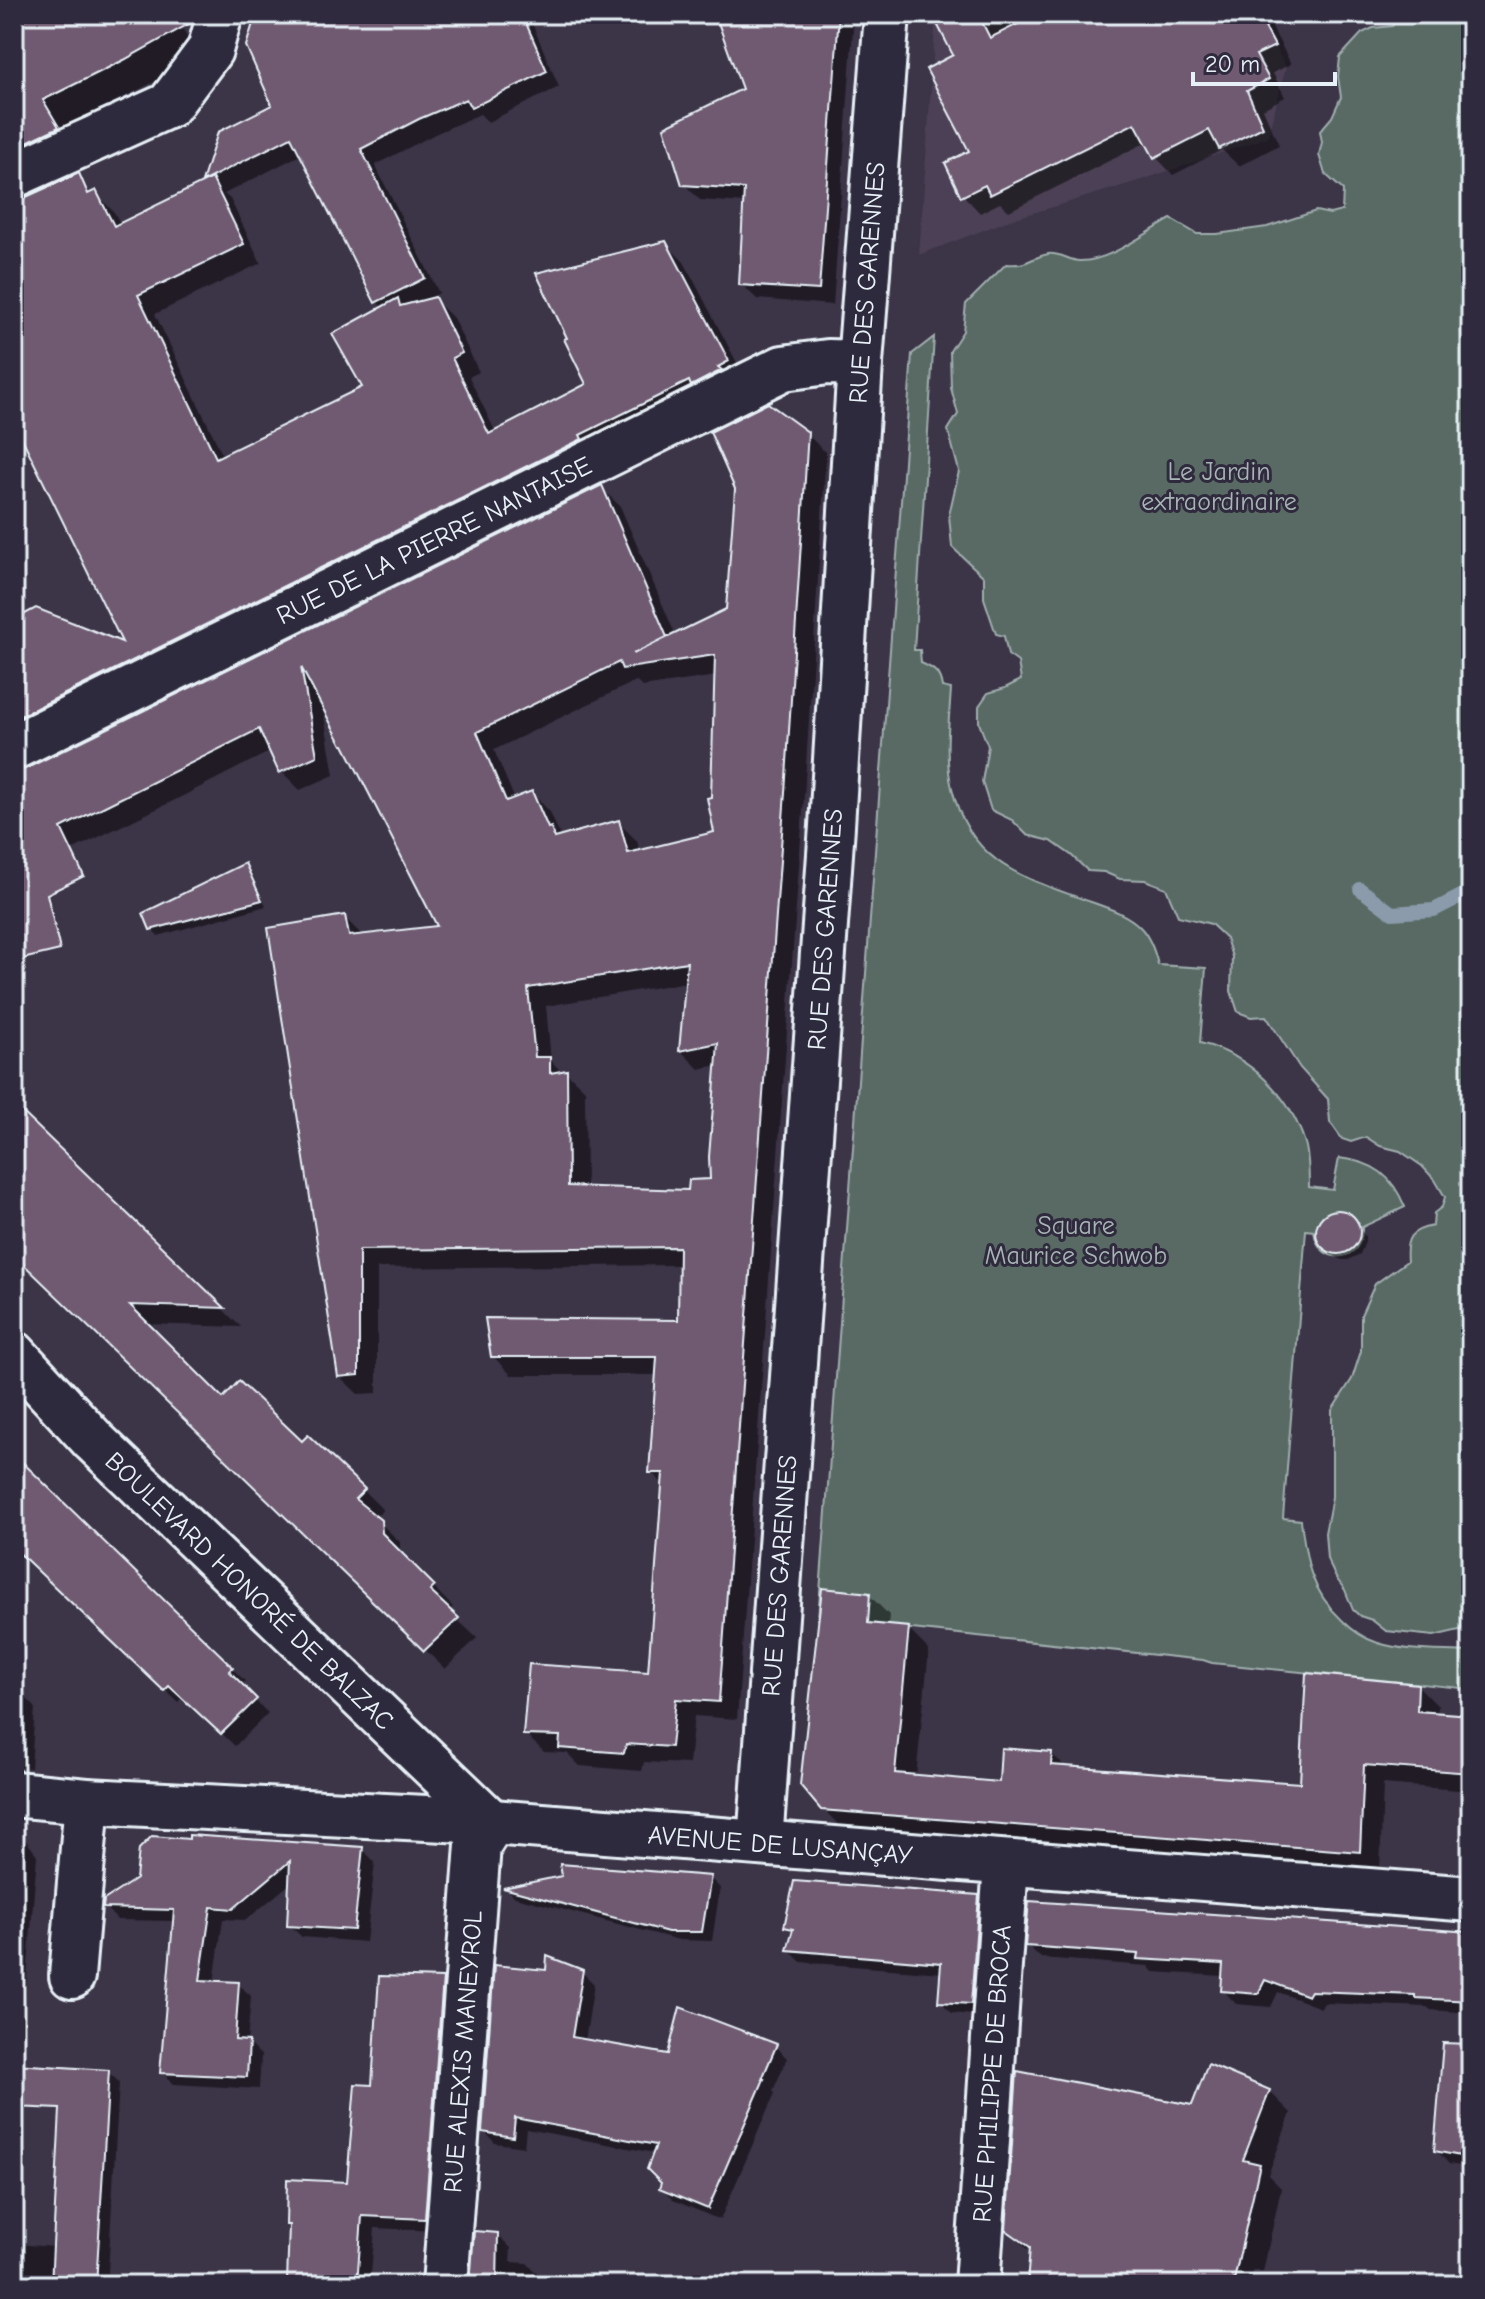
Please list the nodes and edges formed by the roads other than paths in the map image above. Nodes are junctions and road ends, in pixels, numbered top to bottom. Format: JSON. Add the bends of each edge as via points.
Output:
{"nodes":[{"id":1,"x":220,"y":14,"type":"edge"},
{"id":2,"x":887,"y":14,"type":"edge"},
{"id":3,"x":14,"y":175,"type":"edge"},
{"id":4,"x":860,"y":363,"type":"junction"},
{"id":5,"x":14,"y":747,"type":"edge"},
{"id":6,"x":14,"y":1354,"type":"edge"},
{"id":7,"x":14,"y":1794,"type":"edge"},
{"id":8,"x":87,"y":1801,"type":"junction"},
{"id":9,"x":492,"y":1823,"type":"junction"},
{"id":10,"x":760,"y":1843,"type":"junction"},
{"id":11,"x":1006,"y":1864,"type":"junction"},
{"id":12,"x":1471,"y":1899,"type":"edge"},
{"id":13,"x":72,"y":1976,"type":"dead end"},
{"id":14,"x":445,"y":2285,"type":"edge"},
{"id":15,"x":977,"y":2285,"type":"edge"}],
"edges":[{"from":1,"to":3,"type":"street","via":[[210,50],[169,105]]},
{"from":2,"to":4,"type":"street","name":"RUE DES GARENNES"},
{"from":4,"to":5,"type":"street","name":"RUE DE LA PIERRE NANTAISE","via":[[783,368]]},
{"from":4,"to":10,"type":"street","name":"RUE DES GARENNES"},
{"from":6,"to":9,"type":"street","name":"BOULEVARD HONORÉ DE BALZAC","via":[[94,1441]]},
{"from":7,"to":8,"type":"street","name":"AVENUE DE LUSANÇAY"},
{"from":8,"to":9,"type":"street","name":"AVENUE DE LUSANÇAY"},
{"from":8,"to":13,"type":"street"},
{"from":9,"to":10,"type":"street","name":"AVENUE DE LUSANÇAY"},
{"from":9,"to":14,"type":"street","name":"RUE ALEXIS MANEYROL","via":[[478,1845]]},
{"from":10,"to":11,"type":"street","name":"AVENUE DE LUSANÇAY"},
{"from":11,"to":12,"type":"street","name":"AVENUE DE LUSANÇAY"},
{"from":11,"to":15,"type":"street","name":"RUE PHILIPPE DE BROCA"}]}
